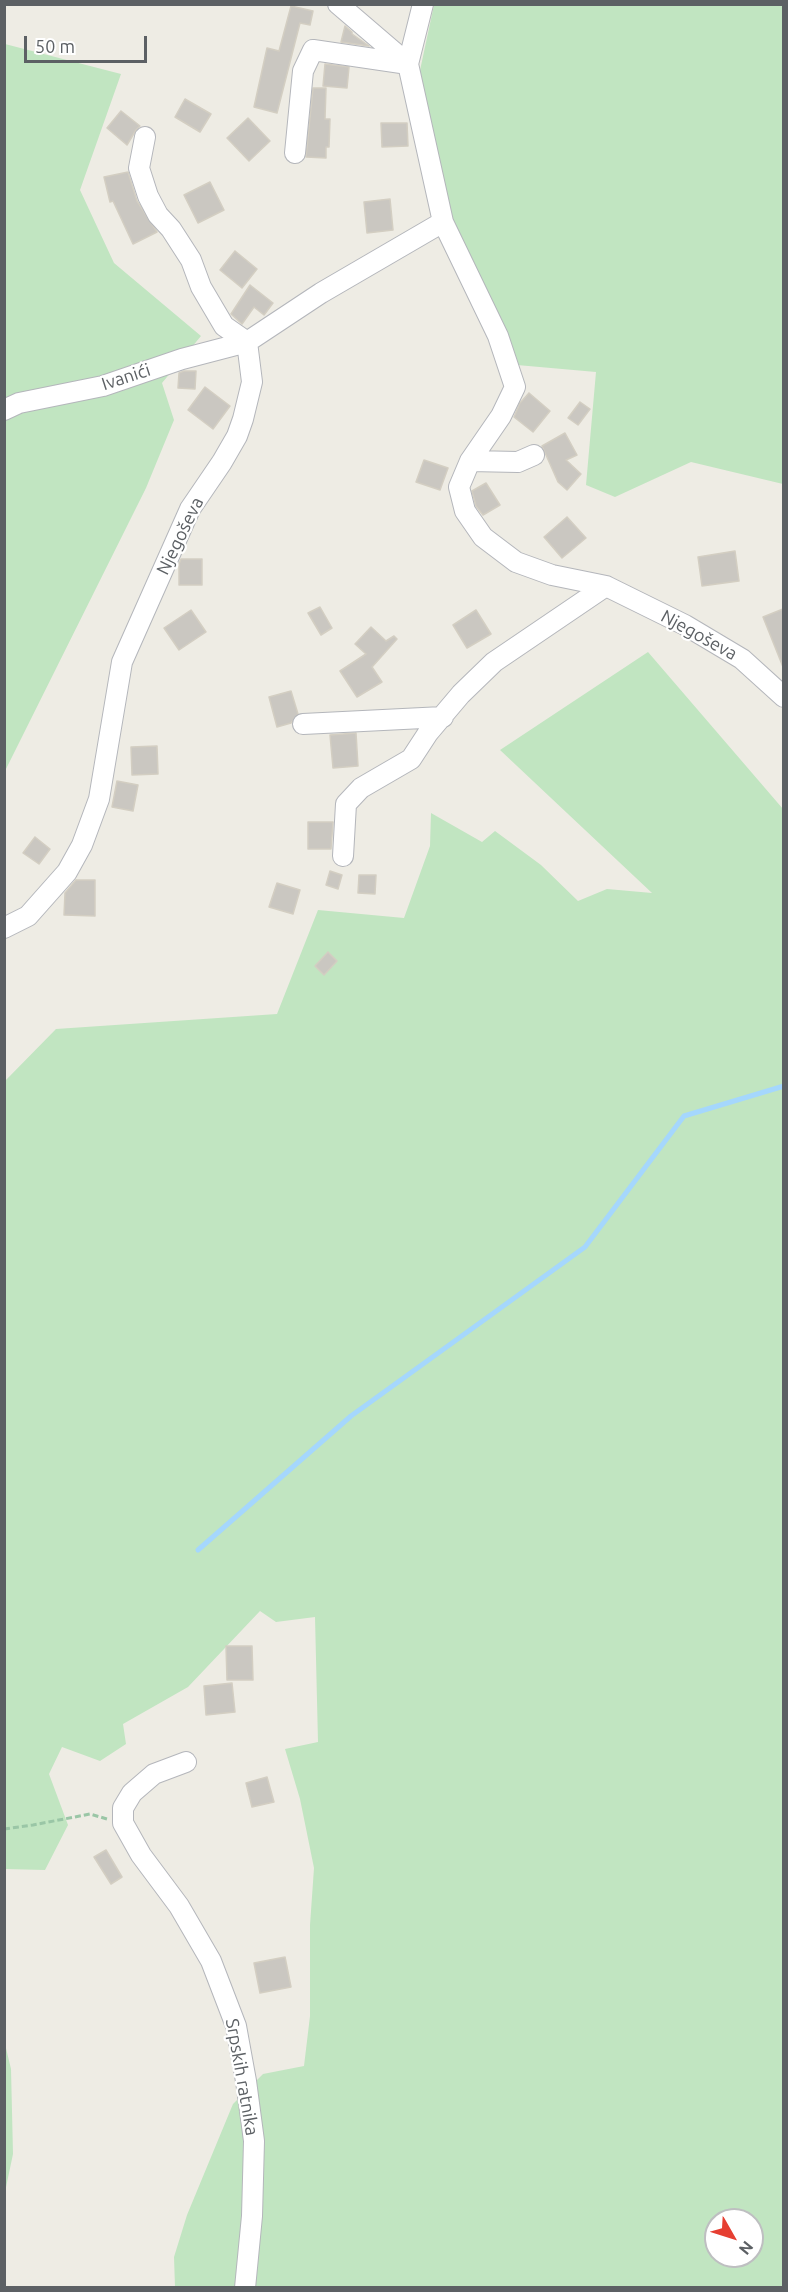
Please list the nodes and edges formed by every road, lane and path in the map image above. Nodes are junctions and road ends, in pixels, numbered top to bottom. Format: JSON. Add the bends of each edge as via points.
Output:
{"nodes":[{"id":1,"x":423,"y":4,"type":"edge"},
{"id":2,"x":341,"y":6,"type":"edge"},
{"id":3,"x":408,"y":64,"type":"junction"},
{"id":4,"x":145,"y":137,"type":"dead end"},
{"id":5,"x":295,"y":153,"type":"dead end"},
{"id":6,"x":443,"y":222,"type":"junction"},
{"id":7,"x":248,"y":342,"type":"junction"},
{"id":8,"x":4,"y":410,"type":"edge"},
{"id":9,"x":534,"y":455,"type":"dead end"},
{"id":10,"x":470,"y":461,"type":"junction"},
{"id":11,"x":606,"y":586,"type":"junction"},
{"id":12,"x":783,"y":697,"type":"edge"},
{"id":13,"x":442,"y":717,"type":"junction"},
{"id":14,"x":303,"y":724,"type":"dead end"},
{"id":15,"x":343,"y":856,"type":"dead end"},
{"id":16,"x":4,"y":928,"type":"edge"},
{"id":17,"x":186,"y":1762,"type":"dead end"},
{"id":18,"x":123,"y":1823,"type":"junction"},
{"id":19,"x":4,"y":1828,"type":"edge"},
{"id":20,"x":245,"y":2288,"type":"edge"}],
"edges":[{"from":1,"to":3,"type":"street","name":"Njegoševa"},
{"from":2,"to":3,"type":"street"},
{"from":3,"to":5,"type":"street","via":[[313,50],[303,71]]},
{"from":3,"to":6,"type":"street","name":"Njegoševa"},
{"from":4,"to":7,"type":"street","via":[[139,168],[148,196],[192,260],[201,287],[224,326]]},
{"from":6,"to":7,"type":"street","via":[[321,293]]},
{"from":6,"to":10,"type":"street","name":"Njegoševa","via":[[498,336],[515,387],[501,416]]},
{"from":7,"to":8,"type":"street","name":"Ivanići","via":[[103,386],[19,403]]},
{"from":7,"to":16,"type":"street","name":"Njegoševa","via":[[252,382],[243,418],[232,445],[190,509],[122,662],[99,800],[82,846],[68,872],[28,916]]},
{"from":9,"to":10,"type":"street","via":[[518,462]]},
{"from":10,"to":11,"type":"street","name":"Njegoševa","via":[[459,487],[465,511],[483,537],[525,565]]},
{"from":11,"to":12,"type":"street","name":"Njegoševa","via":[[742,659]]},
{"from":11,"to":13,"type":"street","via":[[494,662]]},
{"from":13,"to":14,"type":"street"},
{"from":13,"to":15,"type":"street","via":[[411,759],[361,788],[346,804]]},
{"from":17,"to":18,"type":"street","via":[[154,1774],[132,1793],[123,1808]]},
{"from":18,"to":19,"type":"path","via":[[90,1814]]},
{"from":18,"to":20,"type":"street","name":"Srpskih ratnika","via":[[212,1961],[236,2026],[254,2141]]}]}
